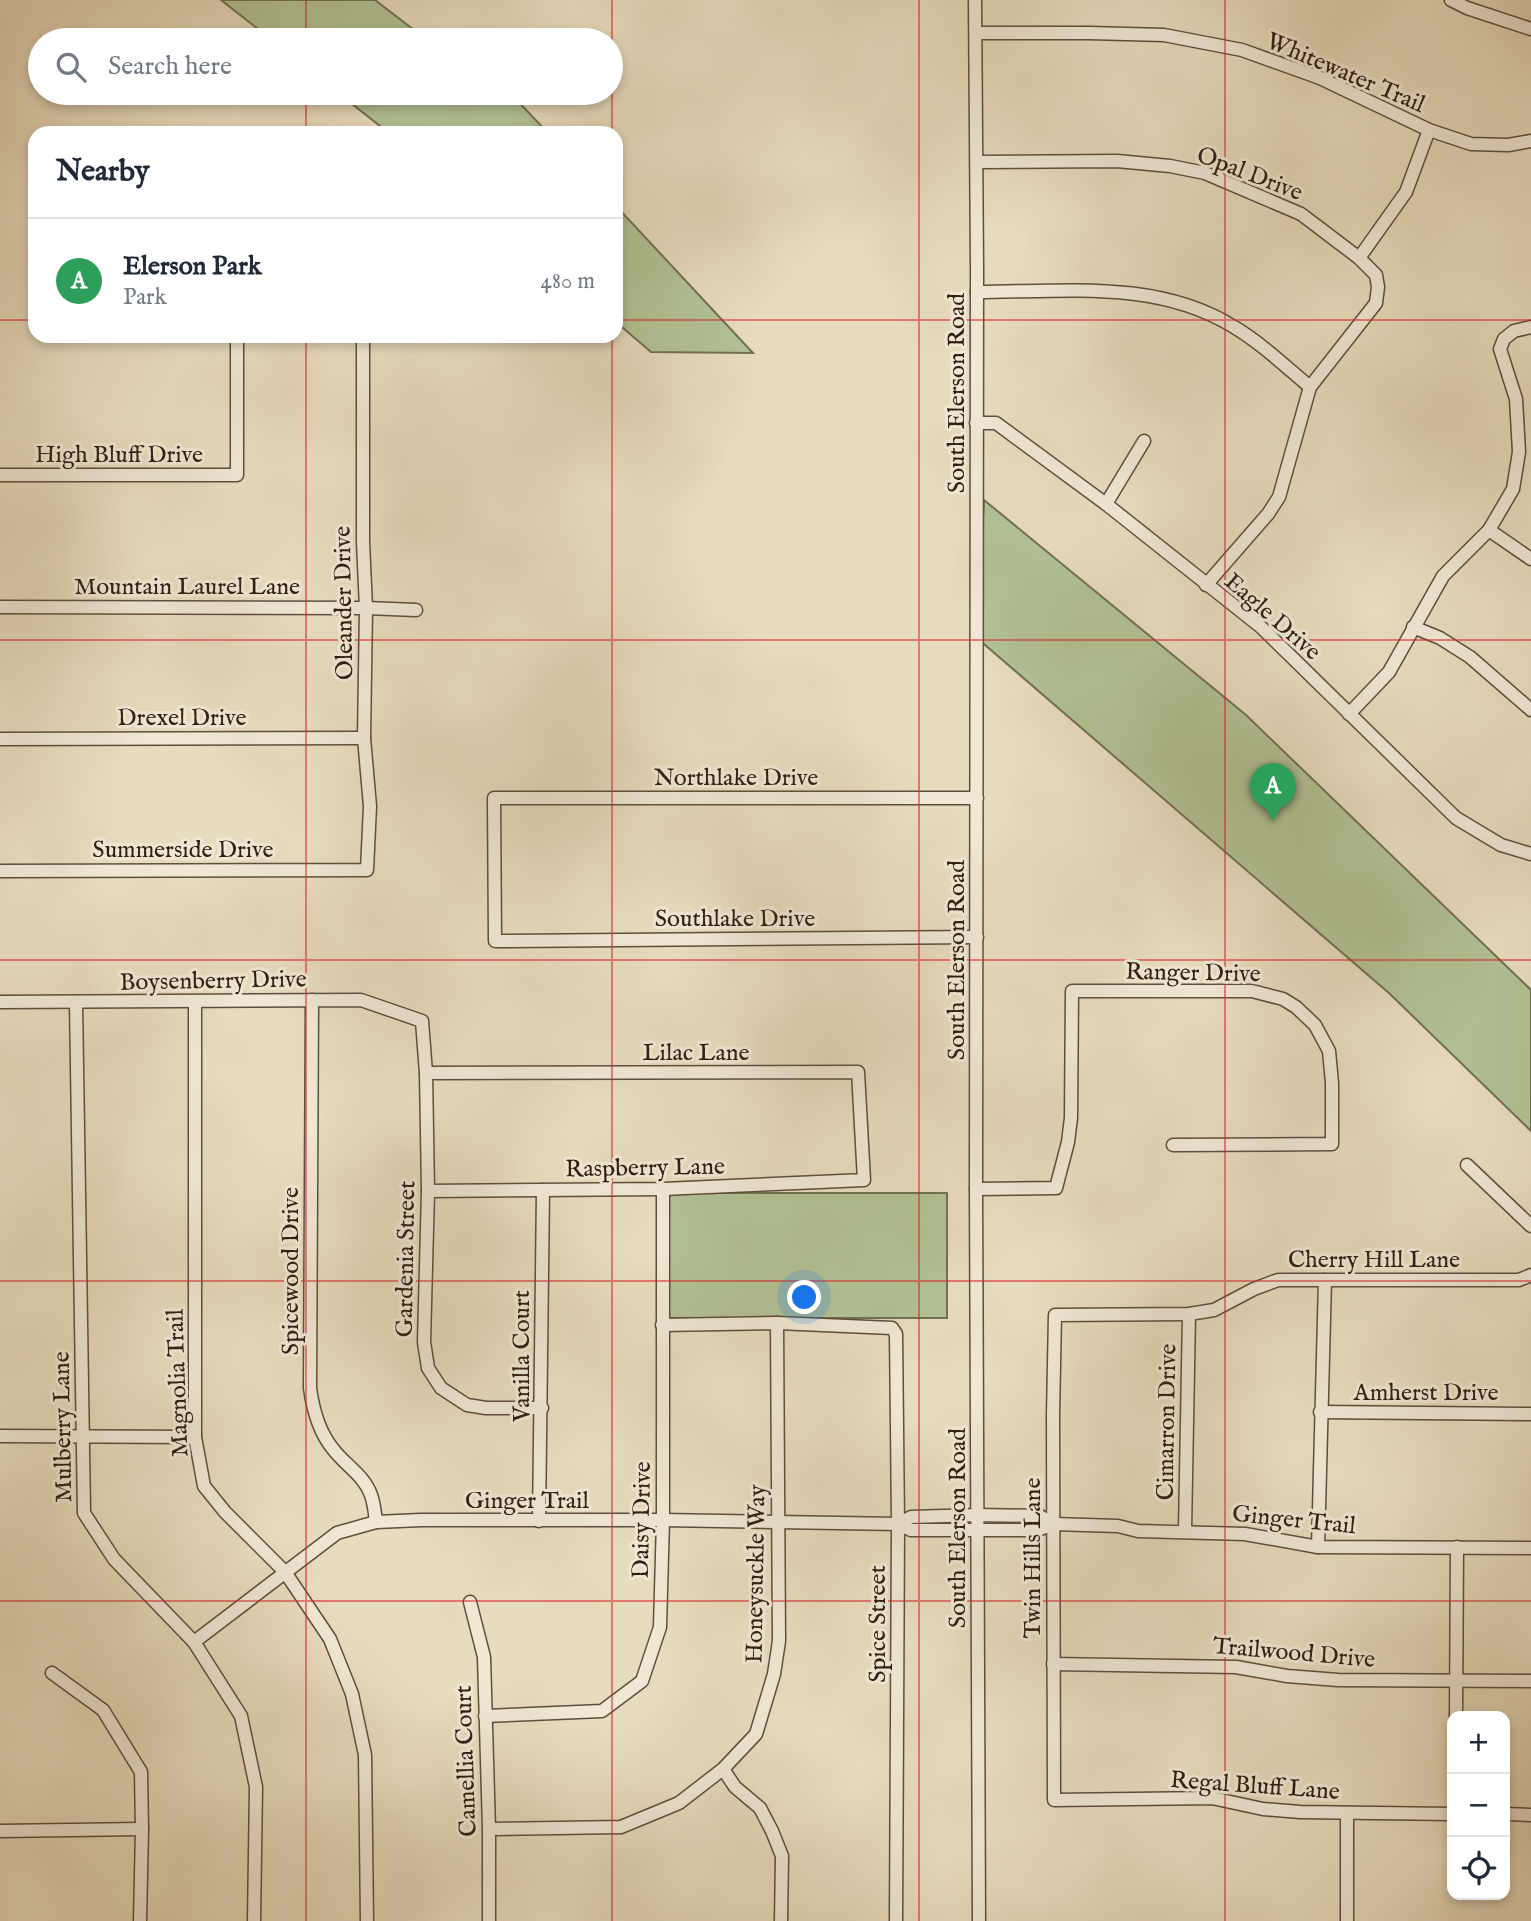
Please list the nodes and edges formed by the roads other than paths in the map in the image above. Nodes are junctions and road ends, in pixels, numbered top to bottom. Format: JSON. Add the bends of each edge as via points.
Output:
{"nodes":[{"id":1,"x":975,"y":0,"type":"edge"},
{"id":2,"x":1451,"y":0,"type":"edge"},
{"id":3,"x":1531,"y":29,"type":"edge"},
{"id":4,"x":976,"y":33,"type":"junction"},
{"id":5,"x":1429,"y":130,"type":"junction"},
{"id":6,"x":1531,"y":141,"type":"edge"},
{"id":7,"x":976,"y":162,"type":"junction"},
{"id":8,"x":1359,"y":258,"type":"junction"},
{"id":9,"x":977,"y":292,"type":"junction"},
{"id":10,"x":1531,"y":327,"type":"edge"},
{"id":11,"x":237,"y":343,"type":"edge"},
{"id":12,"x":363,"y":343,"type":"edge"},
{"id":13,"x":1310,"y":387,"type":"junction"},
{"id":14,"x":976,"y":423,"type":"junction"},
{"id":15,"x":1144,"y":441,"type":"dead end"},
{"id":16,"x":1525,"y":452,"type":"edge"},
{"id":17,"x":0,"y":475,"type":"edge"},
{"id":18,"x":1105,"y":504,"type":"junction"},
{"id":19,"x":1489,"y":530,"type":"junction"},
{"id":20,"x":1531,"y":558,"type":"edge"},
{"id":21,"x":1206,"y":585,"type":"junction"},
{"id":22,"x":0,"y":607,"type":"edge"},
{"id":23,"x":366,"y":608,"type":"junction"},
{"id":24,"x":416,"y":610,"type":"dead end"},
{"id":25,"x":1413,"y":627,"type":"junction"},
{"id":26,"x":1531,"y":710,"type":"edge"},
{"id":27,"x":1349,"y":715,"type":"junction"},
{"id":28,"x":364,"y":738,"type":"junction"},
{"id":29,"x":0,"y":739,"type":"edge"},
{"id":30,"x":977,"y":798,"type":"junction"},
{"id":31,"x":1531,"y":854,"type":"edge"},
{"id":32,"x":367,"y":870,"type":"joint"},
{"id":33,"x":0,"y":872,"type":"edge"},
{"id":34,"x":977,"y":937,"type":"junction"},
{"id":35,"x":495,"y":941,"type":"joint"},
{"id":36,"x":312,"y":1000,"type":"junction"},
{"id":37,"x":195,"y":1001,"type":"junction"},
{"id":38,"x":0,"y":1002,"type":"edge"},
{"id":39,"x":76,"y":1002,"type":"junction"},
{"id":40,"x":422,"y":1021,"type":"joint"},
{"id":41,"x":426,"y":1073,"type":"junction"},
{"id":42,"x":1173,"y":1145,"type":"dead end"},
{"id":43,"x":1467,"y":1165,"type":"dead end"},
{"id":44,"x":863,"y":1180,"type":"joint"},
{"id":45,"x":663,"y":1189,"type":"junction"},
{"id":46,"x":976,"y":1189,"type":"junction"},
{"id":47,"x":543,"y":1190,"type":"junction"},
{"id":48,"x":428,"y":1191,"type":"junction"},
{"id":49,"x":1531,"y":1226,"type":"edge"},
{"id":50,"x":1531,"y":1275,"type":"edge"},
{"id":51,"x":1325,"y":1280,"type":"junction"},
{"id":52,"x":1189,"y":1314,"type":"junction"},
{"id":53,"x":1055,"y":1315,"type":"joint"},
{"id":54,"x":777,"y":1324,"type":"junction"},
{"id":55,"x":662,"y":1325,"type":"junction"},
{"id":56,"x":542,"y":1408,"type":"junction"},
{"id":57,"x":1320,"y":1412,"type":"junction"},
{"id":58,"x":1531,"y":1414,"type":"edge"},
{"id":59,"x":0,"y":1436,"type":"edge"},
{"id":60,"x":82,"y":1436,"type":"junction"},
{"id":61,"x":195,"y":1437,"type":"junction"},
{"id":62,"x":978,"y":1515,"type":"junction"},
{"id":63,"x":663,"y":1520,"type":"junction"},
{"id":64,"x":539,"y":1521,"type":"junction"},
{"id":65,"x":376,"y":1522,"type":"junction"},
{"id":66,"x":778,"y":1522,"type":"junction"},
{"id":67,"x":898,"y":1524,"type":"junction"},
{"id":68,"x":1053,"y":1524,"type":"junction"},
{"id":69,"x":978,"y":1530,"type":"junction"},
{"id":70,"x":1185,"y":1530,"type":"junction"},
{"id":71,"x":1318,"y":1547,"type":"junction"},
{"id":72,"x":1457,"y":1547,"type":"junction"},
{"id":73,"x":1531,"y":1548,"type":"edge"},
{"id":74,"x":285,"y":1572,"type":"junction"},
{"id":75,"x":470,"y":1602,"type":"dead end"},
{"id":76,"x":194,"y":1642,"type":"junction"},
{"id":77,"x":1054,"y":1664,"type":"junction"},
{"id":78,"x":52,"y":1673,"type":"dead end"},
{"id":79,"x":1456,"y":1681,"type":"junction"},
{"id":80,"x":1531,"y":1681,"type":"edge"},
{"id":81,"x":1456,"y":1711,"type":"edge"},
{"id":82,"x":485,"y":1716,"type":"junction"},
{"id":83,"x":723,"y":1769,"type":"junction"},
{"id":84,"x":1054,"y":1800,"type":"joint"},
{"id":85,"x":1347,"y":1813,"type":"junction"},
{"id":86,"x":1447,"y":1814,"type":"edge"},
{"id":87,"x":1510,"y":1815,"type":"edge"},
{"id":88,"x":1531,"y":1815,"type":"edge"},
{"id":89,"x":142,"y":1829,"type":"junction"},
{"id":90,"x":489,"y":1829,"type":"junction"},
{"id":91,"x":0,"y":1831,"type":"edge"},
{"id":92,"x":140,"y":1921,"type":"edge"},
{"id":93,"x":254,"y":1921,"type":"edge"},
{"id":94,"x":367,"y":1921,"type":"edge"},
{"id":95,"x":489,"y":1921,"type":"edge"},
{"id":96,"x":780,"y":1921,"type":"edge"},
{"id":97,"x":896,"y":1921,"type":"edge"},
{"id":98,"x":979,"y":1921,"type":"edge"},
{"id":99,"x":1347,"y":1921,"type":"edge"}],
"edges":[{"from":1,"to":4,"type":"street","name":"South Elerson Road"},
{"from":2,"to":3,"type":"street"},
{"from":4,"to":5,"type":"street","name":"Whitewater Trail","via":[[1164,35],[1242,50],[1320,78]]},
{"from":4,"to":7,"type":"street","name":"South Elerson Road"},
{"from":5,"to":6,"type":"street","name":"Whitewater Trail","via":[[1471,144]]},
{"from":5,"to":8,"type":"street","via":[[1406,192]]},
{"from":7,"to":8,"type":"street","name":"Opal Drive","via":[[1117,161],[1205,173],[1301,214]]},
{"from":7,"to":9,"type":"street","name":"South Elerson Road"},
{"from":8,"to":13,"type":"street","name":"Opal Drive","via":[[1376,275],[1376,303]]},
{"from":9,"to":13,"type":"street","via":[[1111,291],[1187,304],[1240,330]]},
{"from":9,"to":14,"type":"street","name":"South Elerson Road"},
{"from":10,"to":16,"type":"street","via":[[1514,331],[1500,349],[1516,399]]},
{"from":11,"to":17,"type":"street","name":"High Bluff Drive","via":[[237,475]]},
{"from":12,"to":23,"type":"street","name":"Oleander Drive"},
{"from":13,"to":21,"type":"street","via":[[1279,497]]},
{"from":14,"to":18,"type":"street","name":"Eagle Drive","via":[[996,423]]},
{"from":14,"to":30,"type":"street","name":"South Elerson Road"},
{"from":15,"to":18,"type":"street"},
{"from":16,"to":19,"type":"street","via":[[1513,489]]},
{"from":18,"to":21,"type":"street","name":"Eagle Drive"},
{"from":19,"to":20,"type":"street"},
{"from":19,"to":25,"type":"street","via":[[1443,576]]},
{"from":21,"to":27,"type":"street","name":"Eagle Drive","via":[[1261,627]]},
{"from":22,"to":23,"type":"street","name":"Mountain Laurel Lane"},
{"from":23,"to":24,"type":"street","name":"Mountain Laurel Lane"},
{"from":23,"to":28,"type":"street","name":"Oleander Drive"},
{"from":25,"to":26,"type":"street","via":[[1470,657]]},
{"from":25,"to":27,"type":"street","via":[[1389,672]]},
{"from":27,"to":31,"type":"street","name":"Eagle Drive","via":[[1456,818],[1501,845]]},
{"from":28,"to":29,"type":"street","name":"Drexel Drive"},
{"from":28,"to":32,"type":"street","name":"Oleander Drive","via":[[370,806]]},
{"from":30,"to":34,"type":"street","name":"South Elerson Road"},
{"from":30,"to":35,"type":"street","name":"Northlake Drive","via":[[494,798]]},
{"from":32,"to":33,"type":"street","name":"Summerside Drive"},
{"from":34,"to":35,"type":"street","name":"Southlake Drive"},
{"from":34,"to":46,"type":"street","name":"South Elerson Road"},
{"from":36,"to":37,"type":"street","name":"Boysenberry Drive"},
{"from":36,"to":40,"type":"street","name":"Boysenberry Drive","via":[[361,1000]]},
{"from":36,"to":65,"type":"street","name":"Spicewood Drive","via":[[312,1405],[322,1433],[371,1494]]},
{"from":37,"to":39,"type":"street","name":"Boysenberry Drive"},
{"from":37,"to":61,"type":"street","name":"Magnolia Trail"},
{"from":38,"to":39,"type":"street","name":"Boysenberry Drive"},
{"from":39,"to":60,"type":"street","name":"Mulberry Lane"},
{"from":40,"to":41,"type":"street","name":"Gardenia Street"},
{"from":41,"to":44,"type":"street","name":"Lilac Lane","via":[[858,1072]]},
{"from":41,"to":48,"type":"street","name":"Gardenia Street"},
{"from":42,"to":46,"type":"street","name":"Ranger Drive","via":[[1332,1144],[1329,1051],[1306,1016],[1283,999],[1252,991],[1072,991],[1071,1118],[1056,1188]]},
{"from":43,"to":49,"type":"street"},
{"from":44,"to":45,"type":"street","name":"Raspberry Lane"},
{"from":45,"to":47,"type":"street","name":"Raspberry Lane"},
{"from":45,"to":55,"type":"street","name":"Daisy Drive"},
{"from":46,"to":62,"type":"street","name":"South Elerson Road"},
{"from":47,"to":48,"type":"street","name":"Raspberry Lane"},
{"from":47,"to":56,"type":"street","name":"Vanilla Court"},
{"from":48,"to":56,"type":"street","name":"Gardenia Street","via":[[424,1342],[428,1367],[441,1388],[467,1405]]},
{"from":50,"to":51,"type":"street","name":"Cherry Hill Lane","via":[[1519,1280]]},
{"from":51,"to":52,"type":"street","name":"Cherry Hill Lane","via":[[1278,1280],[1214,1310]]},
{"from":51,"to":57,"type":"street"},
{"from":52,"to":53,"type":"street","name":"Cherry Hill Lane"},
{"from":52,"to":70,"type":"street","name":"Cimarron Drive"},
{"from":53,"to":68,"type":"street","name":"Twin Hills Lane"},
{"from":54,"to":55,"type":"street"},
{"from":54,"to":66,"type":"street","name":"Honeysuckle Way"},
{"from":54,"to":67,"type":"street","name":"Spice Street","via":[[892,1328],[896,1334]]},
{"from":55,"to":63,"type":"street","name":"Daisy Drive"},
{"from":56,"to":64,"type":"street","name":"Vanilla Court"},
{"from":57,"to":58,"type":"street","name":"Amherst Drive"},
{"from":57,"to":71,"type":"street"},
{"from":59,"to":60,"type":"street"},
{"from":60,"to":61,"type":"street"},
{"from":60,"to":76,"type":"street","name":"Mulberry Lane","via":[[84,1513],[114,1559]]},
{"from":61,"to":74,"type":"street","name":"Magnolia Trail","via":[[204,1486]]},
{"from":62,"to":67,"type":"street","name":"Ginger Trail","via":[[911,1517]]},
{"from":62,"to":68,"type":"street","name":"Ginger Trail","via":[[1040,1516]]},
{"from":62,"to":69,"type":"street","name":"South Elerson Road"},
{"from":63,"to":64,"type":"street","name":"Ginger Trail"},
{"from":63,"to":66,"type":"street","name":"Ginger Trail"},
{"from":63,"to":82,"type":"street","name":"Daisy Drive","via":[[660,1627],[642,1681],[602,1711]]},
{"from":64,"to":65,"type":"street","name":"Ginger Trail"},
{"from":65,"to":74,"type":"street","name":"Ginger Trail","via":[[337,1533]]},
{"from":66,"to":67,"type":"street","name":"Ginger Trail"},
{"from":66,"to":83,"type":"street","name":"Honeysuckle Way","via":[[779,1642],[774,1674],[756,1734]]},
{"from":67,"to":69,"type":"street","name":"Ginger Trail","via":[[911,1530]]},
{"from":67,"to":97,"type":"street","name":"Spice Street"},
{"from":68,"to":69,"type":"street","name":"Ginger Trail","via":[[1038,1530]]},
{"from":68,"to":70,"type":"street","name":"Ginger Trail"},
{"from":68,"to":77,"type":"street","name":"Twin Hills Lane"},
{"from":69,"to":98,"type":"street","name":"South Elerson Road"},
{"from":70,"to":71,"type":"street","name":"Ginger Trail","via":[[1245,1534]]},
{"from":71,"to":72,"type":"street","name":"Ginger Trail"},
{"from":72,"to":73,"type":"street","name":"Ginger Trail"},
{"from":72,"to":79,"type":"street"},
{"from":74,"to":76,"type":"street","name":"Ginger Trail"},
{"from":74,"to":94,"type":"street","name":"Magnolia Trail","via":[[330,1639],[352,1694],[365,1755]]},
{"from":75,"to":82,"type":"street","name":"Camellia Court","via":[[484,1657]]},
{"from":76,"to":93,"type":"street","name":"Mulberry Lane","via":[[241,1716],[256,1787]]},
{"from":77,"to":79,"type":"street","name":"Trailwood Drive","via":[[1198,1665],[1338,1680]]},
{"from":77,"to":84,"type":"street","name":"Twin Hills Lane"},
{"from":78,"to":89,"type":"street","via":[[103,1710],[141,1772]]},
{"from":79,"to":80,"type":"street","name":"Trailwood Drive"},
{"from":79,"to":81,"type":"street"},
{"from":82,"to":90,"type":"street","name":"Camellia Court"},
{"from":83,"to":90,"type":"street","name":"Honeysuckle Way","via":[[679,1803],[621,1827]]},
{"from":83,"to":96,"type":"street","via":[[735,1787],[760,1808],[782,1856]]},
{"from":84,"to":85,"type":"street","name":"Regal Bluff Lane","via":[[1212,1798],[1263,1809]]},
{"from":85,"to":86,"type":"street","name":"Regal Bluff Lane"},
{"from":85,"to":99,"type":"street"},
{"from":87,"to":88,"type":"street"},
{"from":89,"to":91,"type":"street"},
{"from":89,"to":92,"type":"street"},
{"from":90,"to":95,"type":"street","name":"Camellia Court"}]}
